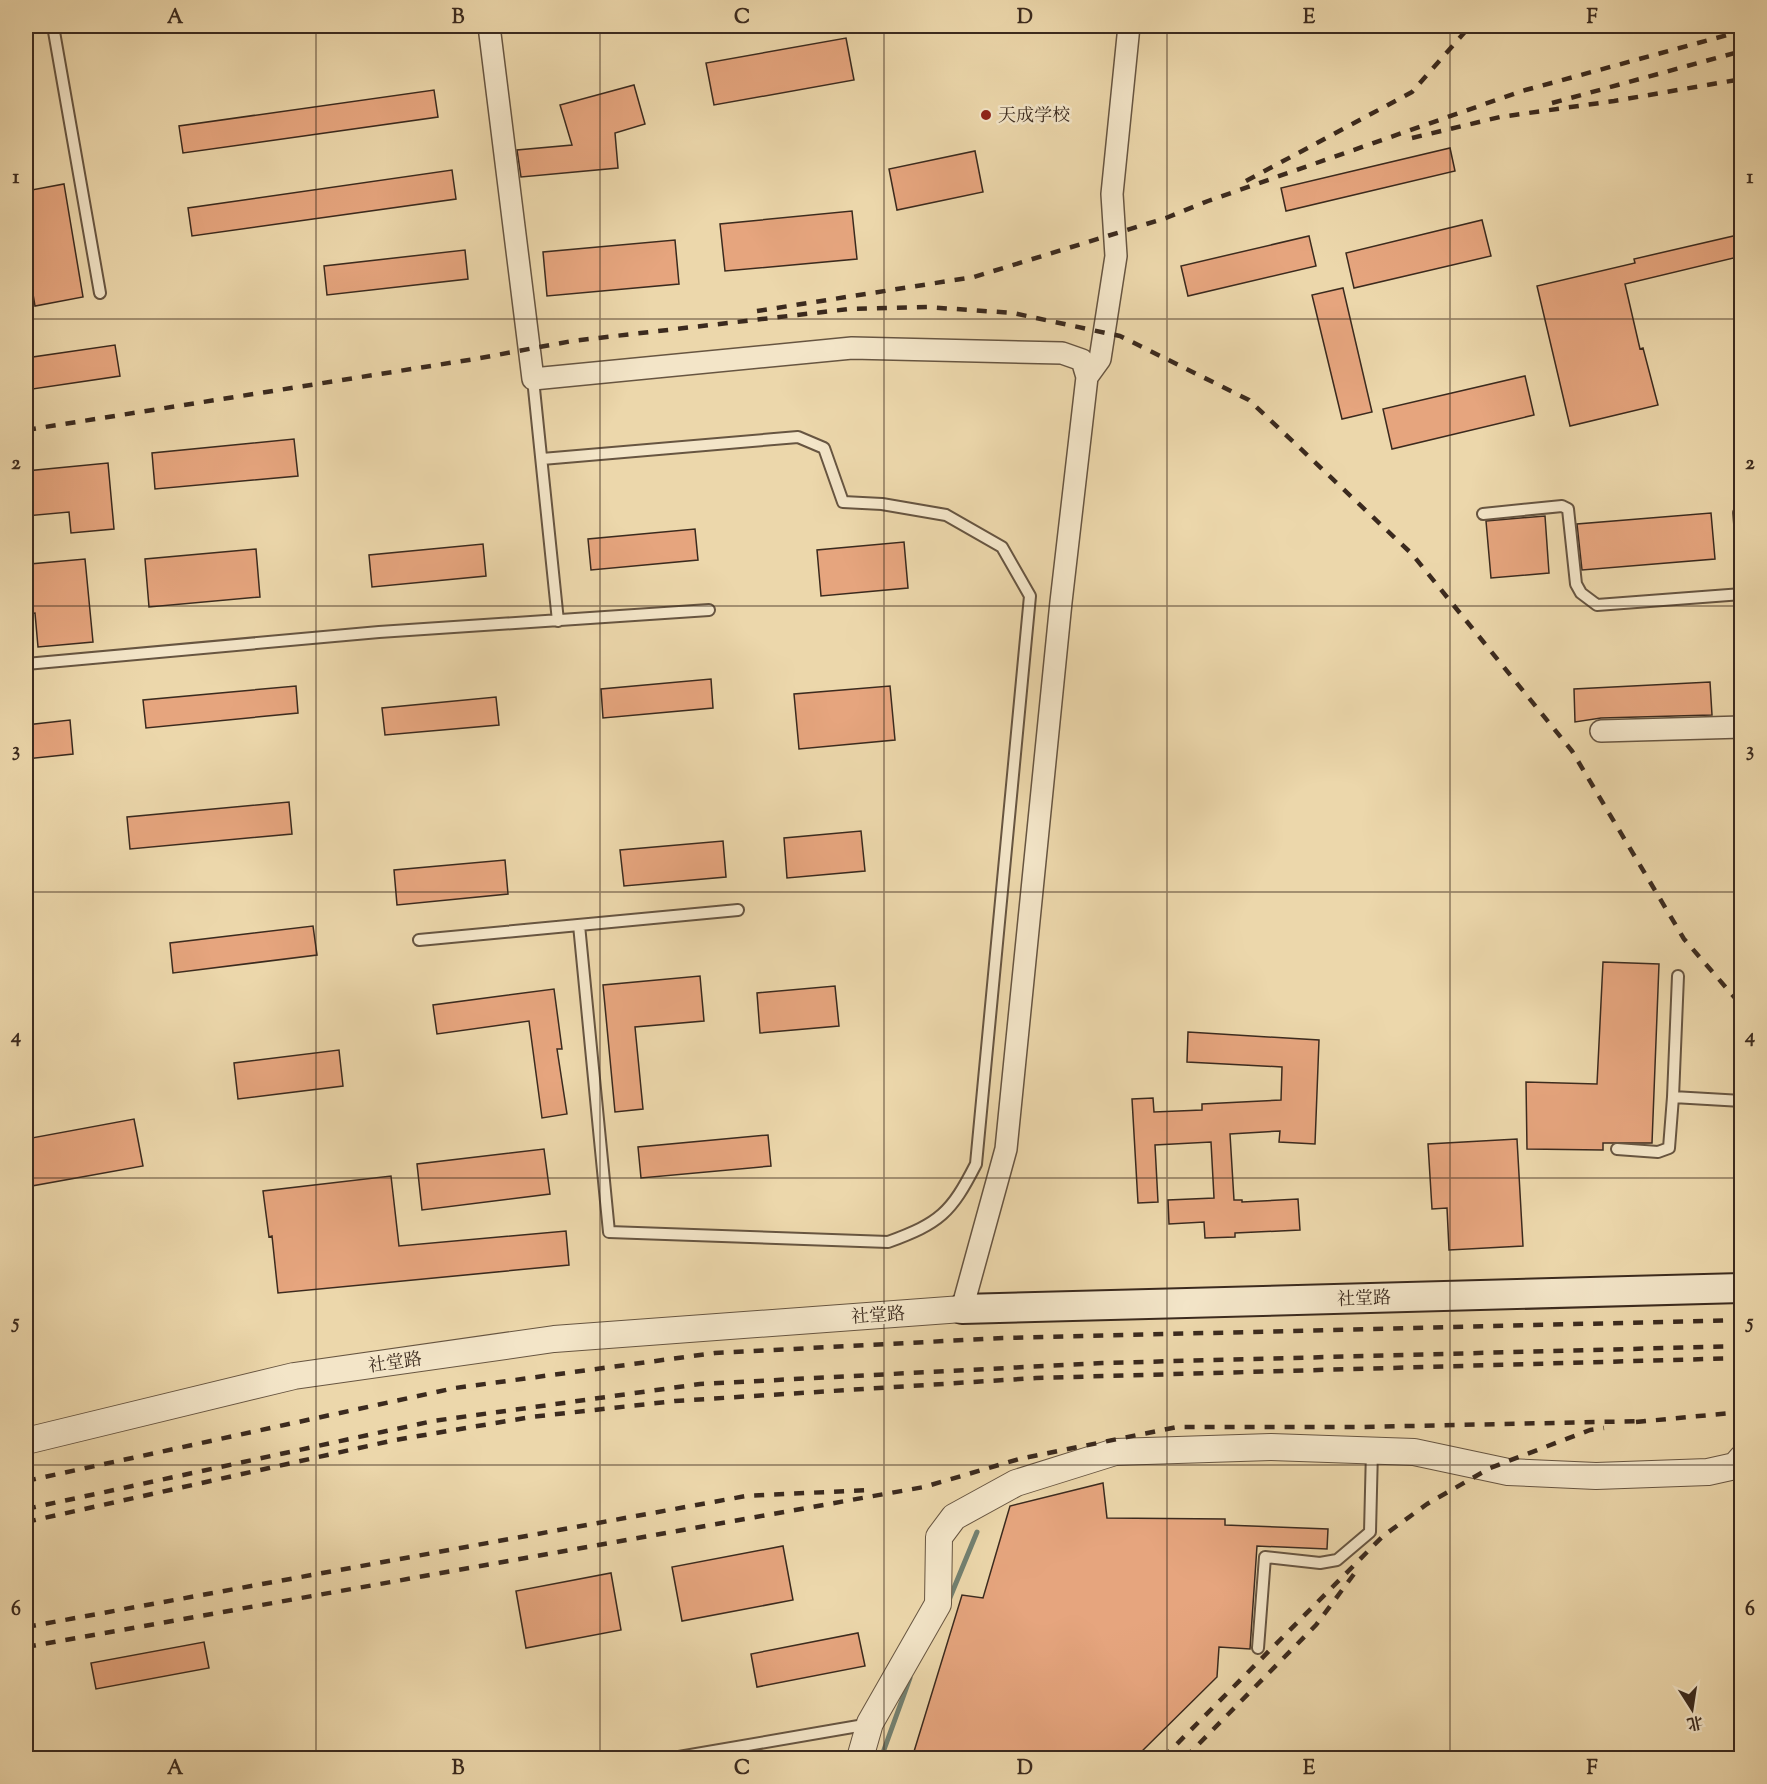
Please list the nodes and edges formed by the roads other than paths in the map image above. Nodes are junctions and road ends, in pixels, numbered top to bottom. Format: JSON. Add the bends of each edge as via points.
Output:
{"nodes":[{"id":1,"x":53,"y":26,"type":"edge"},
{"id":2,"x":489,"y":26,"type":"edge"},
{"id":3,"x":1129,"y":26,"type":"edge"},
{"id":4,"x":100,"y":293,"type":"dead end"},
{"id":5,"x":1087,"y":377,"type":"junction"},
{"id":6,"x":533,"y":380,"type":"junction"},
{"id":7,"x":542,"y":459,"type":"junction"},
{"id":8,"x":1739,"y":513,"type":"dead end"},
{"id":9,"x":1483,"y":514,"type":"dead end"},
{"id":10,"x":1742,"y":545,"type":"edge"},
{"id":11,"x":1742,"y":594,"type":"edge"},
{"id":12,"x":709,"y":610,"type":"dead end"},
{"id":13,"x":558,"y":621,"type":"junction"},
{"id":14,"x":26,"y":664,"type":"edge"},
{"id":15,"x":1742,"y":727,"type":"edge"},
{"id":16,"x":1601,"y":731,"type":"dead end"},
{"id":17,"x":738,"y":910,"type":"dead end"},
{"id":18,"x":579,"y":925,"type":"junction"},
{"id":19,"x":419,"y":940,"type":"dead end"},
{"id":20,"x":1677,"y":976,"type":"dead end"},
{"id":21,"x":1673,"y":1097,"type":"junction"},
{"id":22,"x":1742,"y":1101,"type":"edge"},
{"id":23,"x":1617,"y":1149,"type":"dead end"},
{"id":24,"x":1742,"y":1288,"type":"edge"},
{"id":25,"x":962,"y":1309,"type":"junction"},
{"id":26,"x":26,"y":1441,"type":"edge"},
{"id":27,"x":1372,"y":1450,"type":"junction"},
{"id":28,"x":1742,"y":1458,"type":"edge"},
{"id":29,"x":1258,"y":1648,"type":"dead end"},
{"id":30,"x":870,"y":1724,"type":"junction"},
{"id":31,"x":673,"y":1758,"type":"edge"},
{"id":32,"x":860,"y":1758,"type":"edge"}],
"edges":[{"from":1,"to":4,"type":"lane"},
{"from":2,"to":6,"type":"street"},
{"from":3,"to":5,"type":"street","via":[[1112,194],[1116,256],[1100,359]]},
{"from":5,"to":6,"type":"street","via":[[1082,360],[1062,353],[852,348]]},
{"from":5,"to":25,"type":"street","via":[[1006,1149]]},
{"from":6,"to":7,"type":"lane"},
{"from":7,"to":13,"type":"lane"},
{"from":7,"to":18,"type":"lane","via":[[798,437],[824,448],[843,502],[946,515],[1002,547],[1030,596],[976,1164],[957,1200],[926,1228],[888,1242],[609,1232]]},
{"from":8,"to":10,"type":"lane"},
{"from":9,"to":11,"type":"lane","via":[[1562,506],[1568,509],[1576,584],[1597,605]]},
{"from":12,"to":13,"type":"lane"},
{"from":13,"to":14,"type":"lane","via":[[379,632]]},
{"from":15,"to":16,"type":"street"},
{"from":17,"to":18,"type":"lane"},
{"from":18,"to":19,"type":"lane"},
{"from":20,"to":21,"type":"lane"},
{"from":21,"to":22,"type":"lane"},
{"from":21,"to":23,"type":"lane","via":[[1669,1148],[1659,1152]]},
{"from":24,"to":25,"type":"main road","name":"社堂路"},
{"from":25,"to":26,"type":"street","name":"社堂路","via":[[543,1341],[294,1376]]},
{"from":27,"to":28,"type":"street","via":[[1414,1452],[1508,1472],[1596,1476],[1708,1472],[1735,1466]]},
{"from":27,"to":29,"type":"lane","via":[[1370,1532],[1338,1560],[1320,1563],[1265,1557]]},
{"from":27,"to":30,"type":"street","via":[[1271,1447],[1115,1452],[1016,1483],[954,1517],[939,1537],[938,1604]]},
{"from":30,"to":31,"type":"lane"},
{"from":30,"to":32,"type":"street"}]}
